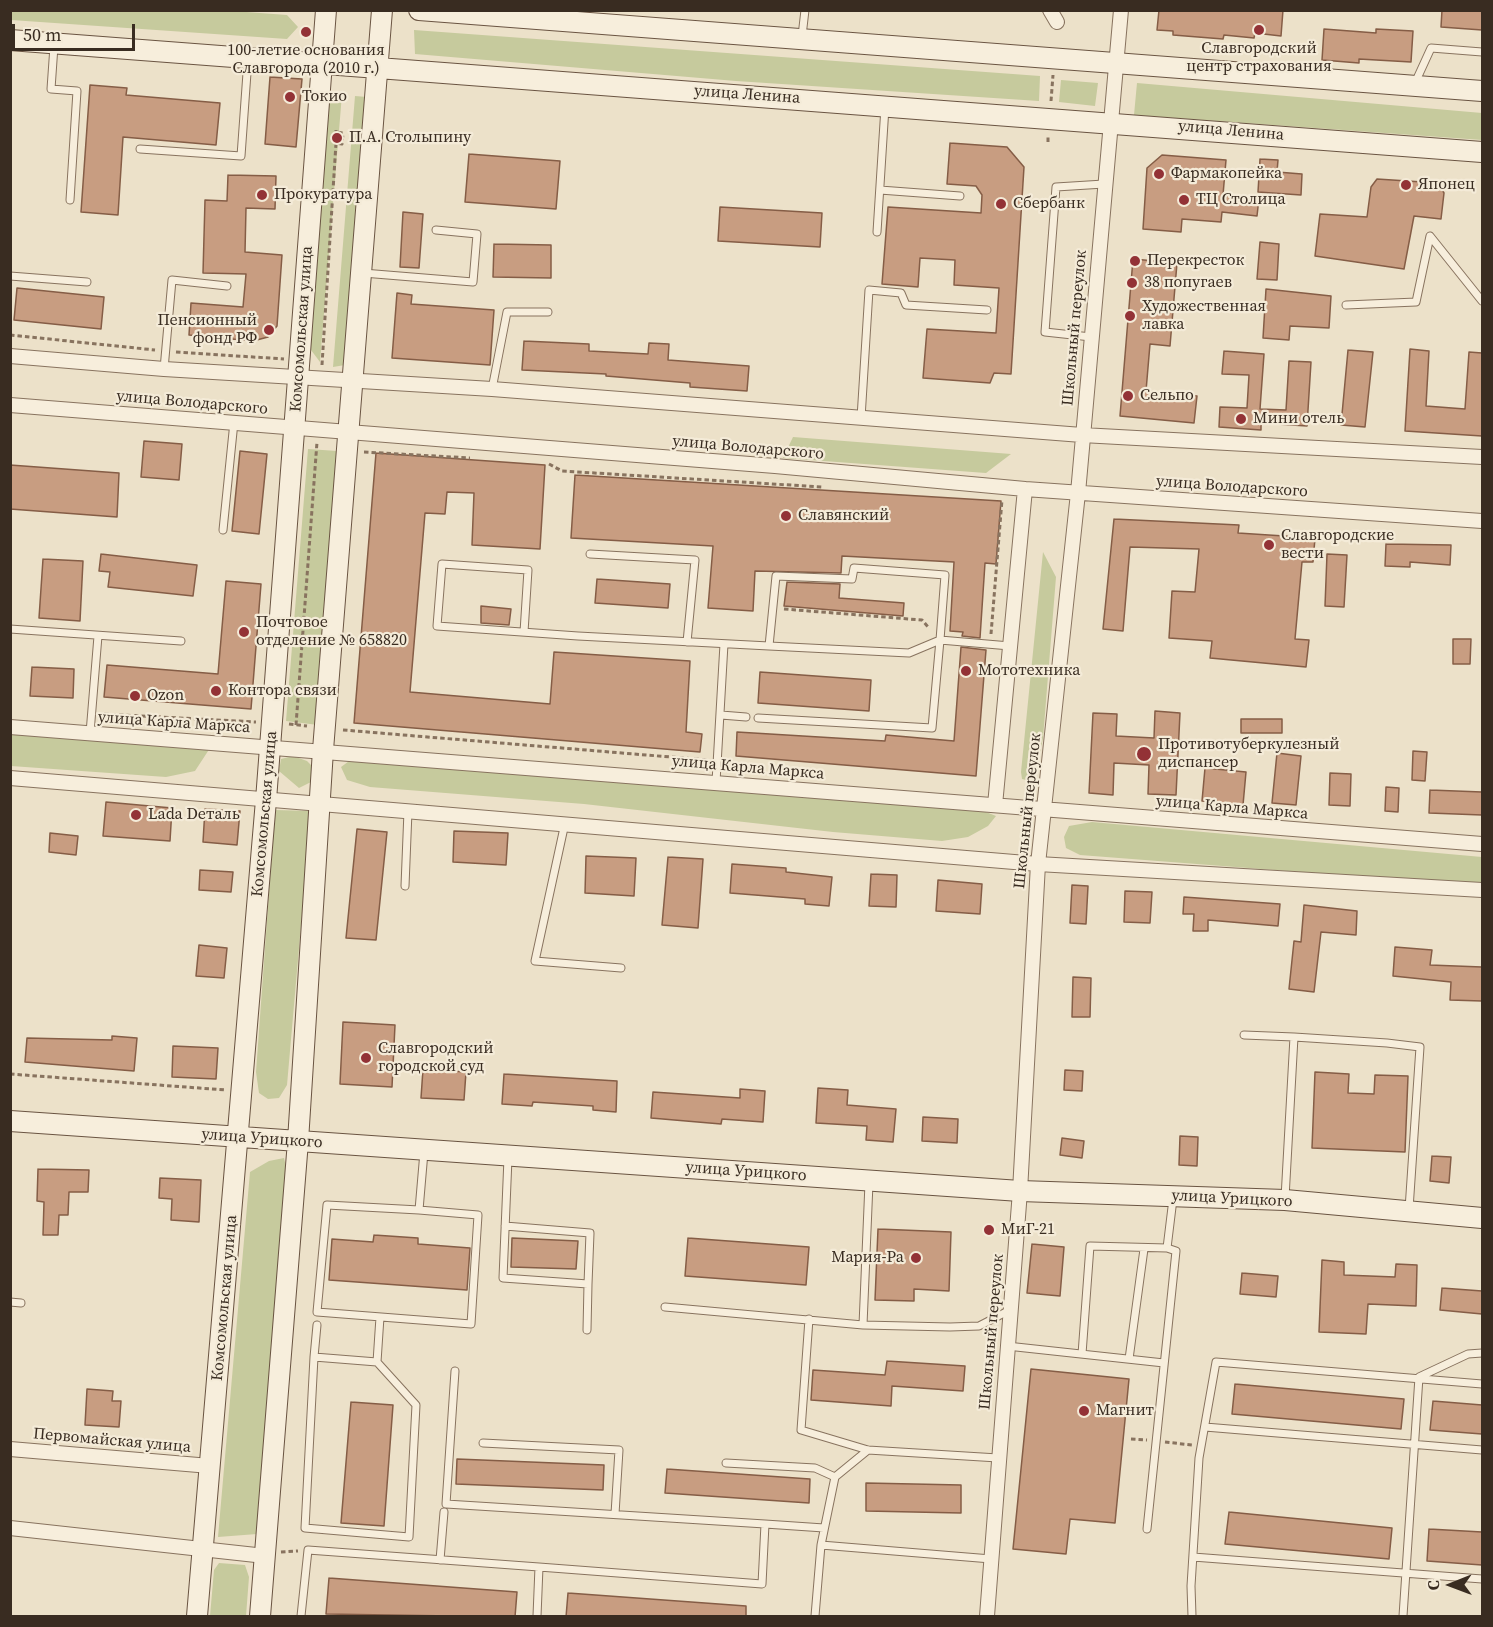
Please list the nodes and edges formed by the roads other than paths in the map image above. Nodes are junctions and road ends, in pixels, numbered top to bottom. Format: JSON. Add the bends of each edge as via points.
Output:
{"nodes":[{"id":1,"x":326,"y":10,"type":"edge"},
{"id":2,"x":382,"y":10,"type":"edge"},
{"id":3,"x":419,"y":10,"type":"edge"},
{"id":4,"x":805,"y":10,"type":"edge"},
{"id":5,"x":1121,"y":10,"type":"edge"},
{"id":6,"x":514,"y":14,"type":"edge"},
{"id":7,"x":801,"y":39,"type":"junction"},
{"id":8,"x":10,"y":40,"type":"edge"},
{"id":9,"x":55,"y":44,"type":"junction"},
{"id":10,"x":1482,"y":52,"type":"edge"},
{"id":11,"x":248,"y":59,"type":"junction"},
{"id":12,"x":1115,"y":64,"type":"junction"},
{"id":13,"x":322,"y":65,"type":"junction"},
{"id":14,"x":377,"y":69,"type":"junction"},
{"id":15,"x":1413,"y":85,"type":"junction"},
{"id":16,"x":1482,"y":91,"type":"edge"},
{"id":17,"x":886,"y":104,"type":"junction"},
{"id":18,"x":1110,"y":122,"type":"junction"},
{"id":19,"x":140,"y":149,"type":"dead end"},
{"id":20,"x":1482,"y":152,"type":"edge"},
{"id":21,"x":1104,"y":184,"type":"junction"},
{"id":22,"x":880,"y":190,"type":"junction"},
{"id":23,"x":960,"y":196,"type":"dead end"},
{"id":24,"x":70,"y":200,"type":"dead end"},
{"id":25,"x":436,"y":230,"type":"dead end"},
{"id":26,"x":877,"y":232,"type":"dead end"},
{"id":27,"x":361,"y":273,"type":"junction"},
{"id":28,"x":10,"y":276,"type":"edge"},
{"id":29,"x":87,"y":282,"type":"dead end"},
{"id":30,"x":227,"y":286,"type":"dead end"},
{"id":31,"x":1482,"y":301,"type":"edge"},
{"id":32,"x":1346,"y":305,"type":"dead end"},
{"id":33,"x":987,"y":310,"type":"dead end"},
{"id":34,"x":548,"y":312,"type":"dead end"},
{"id":35,"x":1092,"y":337,"type":"junction"},
{"id":36,"x":10,"y":356,"type":"edge"},
{"id":37,"x":164,"y":369,"type":"junction"},
{"id":38,"x":299,"y":369,"type":"junction"},
{"id":39,"x":352,"y":374,"type":"junction"},
{"id":40,"x":492,"y":389,"type":"junction"},
{"id":41,"x":10,"y":405,"type":"edge"},
{"id":42,"x":861,"y":418,"type":"junction"},
{"id":43,"x":234,"y":422,"type":"junction"},
{"id":44,"x":295,"y":428,"type":"junction"},
{"id":45,"x":347,"y":432,"type":"junction"},
{"id":46,"x":1082,"y":435,"type":"junction"},
{"id":47,"x":1482,"y":457,"type":"edge"},
{"id":48,"x":1025,"y":489,"type":"junction"},
{"id":49,"x":1078,"y":493,"type":"junction"},
{"id":50,"x":1482,"y":521,"type":"edge"},
{"id":51,"x":223,"y":530,"type":"dead end"},
{"id":52,"x":590,"y":554,"type":"dead end"},
{"id":53,"x":10,"y":629,"type":"edge"},
{"id":54,"x":524,"y":632,"type":"junction"},
{"id":55,"x":98,"y":636,"type":"junction"},
{"id":56,"x":940,"y":640,"type":"junction"},
{"id":57,"x":181,"y":641,"type":"dead end"},
{"id":58,"x":687,"y":642,"type":"junction"},
{"id":59,"x":724,"y":644,"type":"junction"},
{"id":60,"x":769,"y":646,"type":"junction"},
{"id":61,"x":1010,"y":646,"type":"junction"},
{"id":62,"x":721,"y":715,"type":"junction"},
{"id":63,"x":746,"y":717,"type":"dead end"},
{"id":64,"x":758,"y":718,"type":"dead end"},
{"id":65,"x":10,"y":727,"type":"edge"},
{"id":66,"x":90,"y":733,"type":"junction"},
{"id":67,"x":271,"y":746,"type":"junction"},
{"id":68,"x":323,"y":750,"type":"junction"},
{"id":69,"x":10,"y":778,"type":"edge"},
{"id":70,"x":716,"y":782,"type":"junction"},
{"id":71,"x":266,"y":800,"type":"junction"},
{"id":72,"x":319,"y":805,"type":"junction"},
{"id":73,"x":995,"y":805,"type":"junction"},
{"id":74,"x":1045,"y":809,"type":"junction"},
{"id":75,"x":408,"y":811,"type":"junction"},
{"id":76,"x":565,"y":823,"type":"junction"},
{"id":77,"x":1482,"y":844,"type":"edge"},
{"id":78,"x":1038,"y":864,"type":"junction"},
{"id":79,"x":405,"y":886,"type":"dead end"},
{"id":80,"x":1482,"y":890,"type":"edge"},
{"id":81,"x":621,"y":968,"type":"dead end"},
{"id":82,"x":1244,"y":1035,"type":"dead end"},
{"id":83,"x":1293,"y":1037,"type":"junction"},
{"id":84,"x":10,"y":1121,"type":"edge"},
{"id":85,"x":239,"y":1138,"type":"junction"},
{"id":86,"x":298,"y":1141,"type":"junction"},
{"id":87,"x":424,"y":1150,"type":"junction"},
{"id":88,"x":509,"y":1156,"type":"junction"},
{"id":89,"x":869,"y":1180,"type":"junction"},
{"id":90,"x":1020,"y":1191,"type":"junction"},
{"id":91,"x":1173,"y":1196,"type":"junction"},
{"id":92,"x":1285,"y":1200,"type":"junction"},
{"id":93,"x":420,"y":1210,"type":"junction"},
{"id":94,"x":1409,"y":1212,"type":"junction"},
{"id":95,"x":1482,"y":1218,"type":"edge"},
{"id":96,"x":506,"y":1226,"type":"junction"},
{"id":97,"x":1167,"y":1248,"type":"junction"},
{"id":98,"x":1144,"y":1249,"type":"junction"},
{"id":99,"x":588,"y":1284,"type":"junction"},
{"id":100,"x":10,"y":1302,"type":"edge"},
{"id":101,"x":21,"y":1303,"type":"dead end"},
{"id":102,"x":665,"y":1306,"type":"dead end"},
{"id":103,"x":1010,"y":1310,"type":"junction"},
{"id":104,"x":380,"y":1317,"type":"junction"},
{"id":105,"x":809,"y":1320,"type":"junction"},
{"id":106,"x":863,"y":1324,"type":"junction"},
{"id":107,"x":317,"y":1325,"type":"dead end"},
{"id":108,"x":586,"y":1329,"type":"dead end"},
{"id":109,"x":1007,"y":1346,"type":"junction"},
{"id":110,"x":1482,"y":1353,"type":"edge"},
{"id":111,"x":1082,"y":1354,"type":"junction"},
{"id":112,"x":314,"y":1357,"type":"junction"},
{"id":113,"x":1130,"y":1359,"type":"junction"},
{"id":114,"x":377,"y":1362,"type":"junction"},
{"id":115,"x":1164,"y":1363,"type":"junction"},
{"id":116,"x":455,"y":1371,"type":"dead end"},
{"id":117,"x":1419,"y":1377,"type":"junction"},
{"id":118,"x":1482,"y":1384,"type":"edge"},
{"id":119,"x":1205,"y":1427,"type":"junction"},
{"id":120,"x":483,"y":1443,"type":"dead end"},
{"id":121,"x":1414,"y":1444,"type":"junction"},
{"id":122,"x":10,"y":1449,"type":"edge"},
{"id":123,"x":868,"y":1450,"type":"junction"},
{"id":124,"x":1482,"y":1450,"type":"edge"},
{"id":125,"x":998,"y":1458,"type":"junction"},
{"id":126,"x":726,"y":1463,"type":"dead end"},
{"id":127,"x":210,"y":1466,"type":"junction"},
{"id":128,"x":835,"y":1477,"type":"junction"},
{"id":129,"x":444,"y":1512,"type":"dead end"},
{"id":130,"x":615,"y":1515,"type":"junction"},
{"id":131,"x":765,"y":1524,"type":"junction"},
{"id":132,"x":10,"y":1528,"type":"edge"},
{"id":133,"x":824,"y":1528,"type":"junction"},
{"id":134,"x":1147,"y":1529,"type":"dead end"},
{"id":135,"x":821,"y":1545,"type":"junction"},
{"id":136,"x":202,"y":1550,"type":"junction"},
{"id":137,"x":265,"y":1556,"type":"junction"},
{"id":138,"x":1193,"y":1557,"type":"junction"},
{"id":139,"x":990,"y":1559,"type":"junction"},
{"id":140,"x":440,"y":1560,"type":"junction"},
{"id":141,"x":539,"y":1567,"type":"junction"},
{"id":142,"x":1406,"y":1574,"type":"junction"},
{"id":143,"x":1482,"y":1580,"type":"edge"},
{"id":144,"x":197,"y":1617,"type":"edge"},
{"id":145,"x":260,"y":1617,"type":"edge"},
{"id":146,"x":301,"y":1617,"type":"edge"},
{"id":147,"x":537,"y":1617,"type":"edge"},
{"id":148,"x":815,"y":1617,"type":"edge"},
{"id":149,"x":987,"y":1617,"type":"edge"},
{"id":150,"x":1192,"y":1617,"type":"edge"},
{"id":151,"x":1403,"y":1617,"type":"edge"}],
"edges":[{"from":1,"to":13,"type":"street","name":"Комсомольская улица"},
{"from":2,"to":14,"type":"street"},
{"from":3,"to":6,"type":"street"},
{"from":4,"to":7,"type":"lane"},
{"from":5,"to":12,"type":"street","name":"Школьный переулок"},
{"from":6,"to":7,"type":"street"},
{"from":7,"to":12,"type":"street"},
{"from":8,"to":9,"type":"street","name":"улица Ленина"},
{"from":9,"to":11,"type":"street","name":"улица Ленина"},
{"from":9,"to":24,"type":"lane","via":[[51,89],[77,91]]},
{"from":10,"to":15,"type":"lane","via":[[1431,48]]},
{"from":11,"to":13,"type":"street","name":"улица Ленина"},
{"from":11,"to":19,"type":"lane","via":[[241,156]]},
{"from":12,"to":15,"type":"street"},
{"from":12,"to":18,"type":"street","name":"Школьный переулок"},
{"from":13,"to":14,"type":"street","name":"улица Ленина"},
{"from":13,"to":38,"type":"street","name":"Комсомольская улица"},
{"from":14,"to":17,"type":"street","name":"улица Ленина"},
{"from":14,"to":27,"type":"street"},
{"from":15,"to":16,"type":"street"},
{"from":17,"to":18,"type":"street","name":"улица Ленина"},
{"from":17,"to":22,"type":"lane"},
{"from":18,"to":20,"type":"street","name":"улица Ленина"},
{"from":18,"to":21,"type":"street","name":"Школьный переулок"},
{"from":21,"to":35,"type":"street","name":"Школьный переулок"},
{"from":21,"to":35,"type":"lane","via":[[1056,187],[1045,332]]},
{"from":22,"to":23,"type":"lane"},
{"from":22,"to":26,"type":"lane"},
{"from":25,"to":27,"type":"lane","via":[[477,234],[473,282]]},
{"from":27,"to":39,"type":"street"},
{"from":28,"to":29,"type":"lane"},
{"from":30,"to":37,"type":"lane","via":[[172,280]]},
{"from":31,"to":32,"type":"lane","via":[[1430,236],[1416,302]]},
{"from":33,"to":42,"type":"lane","via":[[906,305],[901,293],[869,290]]},
{"from":34,"to":40,"type":"lane","via":[[507,312]]},
{"from":35,"to":46,"type":"street","name":"Школьный переулок"},
{"from":36,"to":37,"type":"street","name":"улица Володарского"},
{"from":37,"to":38,"type":"street","name":"улица Володарского"},
{"from":38,"to":39,"type":"street","name":"улица Володарского"},
{"from":38,"to":44,"type":"street","name":"Комсомольская улица"},
{"from":39,"to":40,"type":"street","name":"улица Володарского"},
{"from":39,"to":45,"type":"street"},
{"from":40,"to":42,"type":"street","name":"улица Володарского"},
{"from":41,"to":43,"type":"street","name":"улица Володарского"},
{"from":42,"to":46,"type":"street","name":"улица Володарского"},
{"from":43,"to":44,"type":"street","name":"улица Володарского"},
{"from":43,"to":51,"type":"lane"},
{"from":44,"to":45,"type":"street","name":"улица Володарского"},
{"from":44,"to":67,"type":"street","name":"Комсомольская улица"},
{"from":45,"to":48,"type":"street","name":"улица Володарского"},
{"from":45,"to":68,"type":"street"},
{"from":46,"to":47,"type":"street","name":"улица Володарского"},
{"from":46,"to":49,"type":"street","name":"Школьный переулок"},
{"from":48,"to":49,"type":"street","name":"улица Володарского"},
{"from":48,"to":61,"type":"street"},
{"from":49,"to":50,"type":"street","name":"улица Володарского"},
{"from":49,"to":74,"type":"street","name":"Школьный переулок"},
{"from":52,"to":58,"type":"lane","via":[[695,561]]},
{"from":53,"to":55,"type":"lane"},
{"from":54,"to":54,"type":"lane","via":[[436,626],[442,564],[528,570]]},
{"from":54,"to":58,"type":"lane"},
{"from":55,"to":57,"type":"lane"},
{"from":55,"to":66,"type":"lane"},
{"from":56,"to":60,"type":"lane","via":[[909,653]]},
{"from":56,"to":60,"type":"lane","via":[[945,575],[854,568],[852,579],[776,576]]},
{"from":56,"to":61,"type":"lane"},
{"from":56,"to":64,"type":"lane","via":[[932,728]]},
{"from":58,"to":59,"type":"lane"},
{"from":59,"to":60,"type":"lane"},
{"from":59,"to":62,"type":"lane"},
{"from":61,"to":73,"type":"street"},
{"from":62,"to":63,"type":"lane"},
{"from":62,"to":70,"type":"lane"},
{"from":65,"to":66,"type":"street","name":"улица Карла Маркса"},
{"from":66,"to":67,"type":"street","name":"улица Карла Маркса"},
{"from":67,"to":68,"type":"street","name":"улица Карла Маркса"},
{"from":67,"to":71,"type":"street","name":"Комсомольская улица"},
{"from":68,"to":70,"type":"street","name":"улица Карла Маркса"},
{"from":68,"to":72,"type":"street"},
{"from":69,"to":71,"type":"street"},
{"from":70,"to":73,"type":"street","name":"улица Карла Маркса"},
{"from":71,"to":72,"type":"street"},
{"from":71,"to":85,"type":"street","name":"Комсомольская улица"},
{"from":72,"to":75,"type":"street"},
{"from":72,"to":86,"type":"street"},
{"from":73,"to":74,"type":"street","name":"улица Карла Маркса"},
{"from":74,"to":77,"type":"street","name":"улица Карла Маркса"},
{"from":74,"to":78,"type":"street","name":"Школьный переулок"},
{"from":75,"to":76,"type":"street"},
{"from":75,"to":79,"type":"lane"},
{"from":76,"to":78,"type":"street"},
{"from":76,"to":81,"type":"lane","via":[[535,962]]},
{"from":78,"to":80,"type":"street"},
{"from":78,"to":90,"type":"street","name":"Школьный переулок"},
{"from":82,"to":83,"type":"lane"},
{"from":83,"to":92,"type":"lane"},
{"from":83,"to":94,"type":"lane","via":[[1420,1047]]},
{"from":84,"to":85,"type":"street","name":"улица Урицкого"},
{"from":85,"to":86,"type":"street","name":"улица Урицкого"},
{"from":85,"to":127,"type":"street","name":"Комсомольская улица"},
{"from":86,"to":87,"type":"street","name":"улица Урицкого"},
{"from":86,"to":137,"type":"street"},
{"from":87,"to":88,"type":"street","name":"улица Урицкого"},
{"from":87,"to":93,"type":"lane"},
{"from":88,"to":89,"type":"street","name":"улица Урицкого"},
{"from":88,"to":96,"type":"lane"},
{"from":89,"to":90,"type":"street","name":"улица Урицкого"},
{"from":89,"to":106,"type":"lane"},
{"from":90,"to":91,"type":"street","name":"улица Урицкого"},
{"from":90,"to":103,"type":"street","name":"Школьный переулок"},
{"from":91,"to":92,"type":"street","name":"улица Урицкого"},
{"from":91,"to":97,"type":"lane"},
{"from":92,"to":94,"type":"street","name":"улица Урицкого"},
{"from":93,"to":104,"type":"lane","via":[[478,1215],[471,1324]]},
{"from":93,"to":104,"type":"lane","via":[[327,1205],[317,1312]]},
{"from":94,"to":95,"type":"street","name":"улица Урицкого"},
{"from":96,"to":99,"type":"lane","via":[[590,1233]]},
{"from":96,"to":99,"type":"lane","via":[[503,1278]]},
{"from":97,"to":98,"type":"lane"},
{"from":97,"to":115,"type":"lane","via":[[1176,1251]]},
{"from":98,"to":111,"type":"lane","via":[[1090,1246]]},
{"from":98,"to":113,"type":"lane"},
{"from":99,"to":108,"type":"lane"},
{"from":100,"to":101,"type":"lane"},
{"from":102,"to":105,"type":"lane"},
{"from":103,"to":106,"type":"lane","via":[[979,1326]]},
{"from":103,"to":109,"type":"street","name":"Школьный переулок"},
{"from":104,"to":114,"type":"lane"},
{"from":105,"to":106,"type":"lane"},
{"from":105,"to":123,"type":"lane","via":[[801,1430]]},
{"from":107,"to":112,"type":"lane"},
{"from":109,"to":111,"type":"lane"},
{"from":109,"to":125,"type":"street","name":"Школьный переулок"},
{"from":110,"to":117,"type":"lane","via":[[1468,1354]]},
{"from":111,"to":113,"type":"lane"},
{"from":112,"to":114,"type":"lane"},
{"from":112,"to":114,"type":"lane","via":[[305,1528],[410,1537],[416,1405]]},
{"from":113,"to":115,"type":"lane"},
{"from":115,"to":134,"type":"lane"},
{"from":116,"to":130,"type":"lane","via":[[446,1504]]},
{"from":117,"to":118,"type":"lane"},
{"from":117,"to":119,"type":"lane","via":[[1216,1362]]},
{"from":117,"to":121,"type":"lane"},
{"from":119,"to":121,"type":"lane"},
{"from":119,"to":138,"type":"lane"},
{"from":120,"to":130,"type":"lane","via":[[619,1450]]},
{"from":121,"to":124,"type":"lane"},
{"from":121,"to":142,"type":"lane"},
{"from":122,"to":127,"type":"street","name":"Первомайская улица"},
{"from":123,"to":125,"type":"lane"},
{"from":123,"to":128,"type":"lane"},
{"from":125,"to":139,"type":"street","name":"Школьный переулок"},
{"from":126,"to":128,"type":"lane","via":[[815,1468]]},
{"from":127,"to":136,"type":"street","name":"Комсомольская улица"},
{"from":128,"to":133,"type":"lane"},
{"from":129,"to":140,"type":"lane"},
{"from":130,"to":131,"type":"lane"},
{"from":131,"to":133,"type":"lane"},
{"from":131,"to":141,"type":"lane","via":[[762,1584]]},
{"from":132,"to":136,"type":"street"},
{"from":133,"to":135,"type":"lane"},
{"from":135,"to":139,"type":"lane"},
{"from":135,"to":148,"type":"lane"},
{"from":136,"to":137,"type":"street"},
{"from":136,"to":144,"type":"street","name":"Комсомольская улица"},
{"from":137,"to":145,"type":"street"},
{"from":138,"to":142,"type":"lane"},
{"from":138,"to":150,"type":"lane"},
{"from":139,"to":149,"type":"street","name":"Школьный переулок"},
{"from":140,"to":141,"type":"lane"},
{"from":140,"to":146,"type":"lane","via":[[308,1550]]},
{"from":141,"to":147,"type":"lane"},
{"from":142,"to":143,"type":"lane"},
{"from":142,"to":151,"type":"lane"}]}
